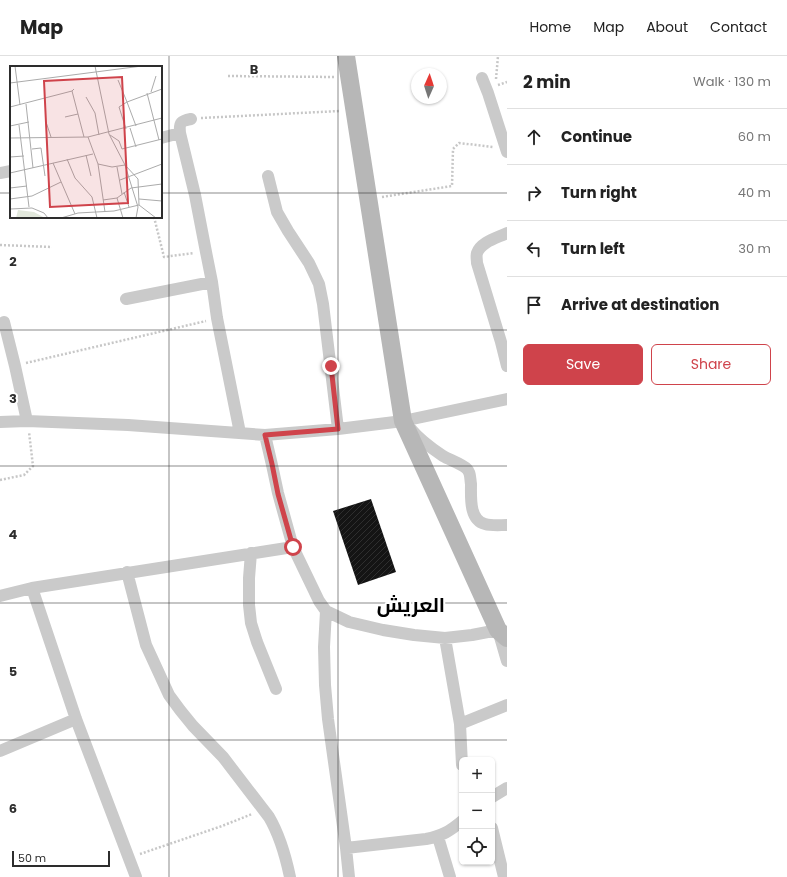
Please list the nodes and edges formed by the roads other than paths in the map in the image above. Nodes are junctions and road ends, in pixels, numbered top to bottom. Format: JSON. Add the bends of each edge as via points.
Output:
{"nodes":[{"id":1,"x":346,"y":56,"type":"edge"},
{"id":2,"x":482,"y":78,"type":"dead end"},
{"id":3,"x":191,"y":118,"type":"road end"},
{"id":4,"x":180,"y":133,"type":"junction"},
{"id":5,"x":162,"y":138,"type":"edge"},
{"id":6,"x":506,"y":150,"type":"edge"},
{"id":7,"x":10,"y":170,"type":"edge"},
{"id":8,"x":0,"y":173,"type":"edge"},
{"id":9,"x":268,"y":176,"type":"dead end"},
{"id":10,"x":507,"y":233,"type":"edge"},
{"id":11,"x":212,"y":282,"type":"junction"},
{"id":12,"x":126,"y":299,"type":"dead end"},
{"id":13,"x":4,"y":322,"type":"dead end"},
{"id":14,"x":507,"y":366,"type":"edge"},
{"id":15,"x":507,"y":399,"type":"edge"},
{"id":16,"x":27,"y":421,"type":"junction"},
{"id":17,"x":403,"y":421,"type":"junction"},
{"id":18,"x":0,"y":422,"type":"edge"},
{"id":19,"x":338,"y":429,"type":"junction"},
{"id":20,"x":240,"y":433,"type":"junction"},
{"id":21,"x":265,"y":435,"type":"junction"},
{"id":22,"x":507,"y":525,"type":"edge"},
{"id":23,"x":293,"y":547,"type":"junction"},
{"id":24,"x":251,"y":553,"type":"junction"},
{"id":25,"x":127,"y":572,"type":"junction"},
{"id":26,"x":32,"y":588,"type":"junction"},
{"id":27,"x":0,"y":596,"type":"edge"},
{"id":28,"x":326,"y":611,"type":"junction"},
{"id":29,"x":502,"y":634,"type":"edge"},
{"id":30,"x":445,"y":638,"type":"junction"},
{"id":31,"x":507,"y":661,"type":"edge"},
{"id":32,"x":276,"y":689,"type":"dead end"},
{"id":33,"x":507,"y":705,"type":"edge"},
{"id":34,"x":76,"y":719,"type":"junction"},
{"id":35,"x":460,"y":724,"type":"junction"},
{"id":36,"x":0,"y":752,"type":"edge"},
{"id":37,"x":462,"y":757,"type":"edge"},
{"id":38,"x":507,"y":788,"type":"edge"},
{"id":39,"x":495,"y":795,"type":"edge"},
{"id":40,"x":459,"y":823,"type":"edge"},
{"id":41,"x":492,"y":829,"type":"edge"},
{"id":42,"x":438,"y":837,"type":"junction"},
{"id":43,"x":346,"y":848,"type":"junction"},
{"id":44,"x":136,"y":877,"type":"edge"},
{"id":45,"x":290,"y":877,"type":"edge"},
{"id":46,"x":349,"y":877,"type":"edge"},
{"id":47,"x":450,"y":877,"type":"edge"},
{"id":48,"x":504,"y":877,"type":"edge"}],
"edges":[{"from":1,"to":17,"type":"street"},
{"from":2,"to":6,"type":"street"},
{"from":3,"to":4,"type":"street","via":[[181,122]]},
{"from":4,"to":5,"type":"street"},
{"from":4,"to":11,"type":"street"},
{"from":7,"to":8,"type":"street"},
{"from":9,"to":19,"type":"street","via":[[277,212],[319,284]]},
{"from":10,"to":14,"type":"street","via":[[487,242],[476,254]]},
{"from":11,"to":12,"type":"street"},
{"from":11,"to":20,"type":"street"},
{"from":13,"to":16,"type":"street"},
{"from":15,"to":17,"type":"street"},
{"from":16,"to":18,"type":"street"},
{"from":16,"to":20,"type":"street"},
{"from":17,"to":19,"type":"street"},
{"from":17,"to":22,"type":"street","via":[[424,442],[467,469],[470,473],[472,511],[479,522]]},
{"from":17,"to":29,"type":"street"},
{"from":19,"to":21,"type":"street"},
{"from":20,"to":21,"type":"street"},
{"from":21,"to":23,"type":"street"},
{"from":23,"to":24,"type":"street"},
{"from":23,"to":28,"type":"street"},
{"from":24,"to":25,"type":"street"},
{"from":24,"to":32,"type":"street","via":[[251,623]]},
{"from":25,"to":26,"type":"street"},
{"from":25,"to":45,"type":"street","via":[[146,645],[169,695],[223,757],[273,823]]},
{"from":26,"to":27,"type":"street"},
{"from":26,"to":34,"type":"street"},
{"from":28,"to":30,"type":"street","via":[[348,622],[383,630]]},
{"from":28,"to":43,"type":"street","via":[[324,646],[328,712]]},
{"from":29,"to":30,"type":"street"},
{"from":29,"to":31,"type":"street"},
{"from":30,"to":35,"type":"street"},
{"from":33,"to":35,"type":"street"},
{"from":34,"to":36,"type":"street"},
{"from":34,"to":44,"type":"street"},
{"from":35,"to":37,"type":"street"},
{"from":38,"to":39,"type":"street"},
{"from":40,"to":42,"type":"street"},
{"from":41,"to":48,"type":"street"},
{"from":42,"to":43,"type":"street"},
{"from":42,"to":47,"type":"street"},
{"from":43,"to":46,"type":"street"}]}
